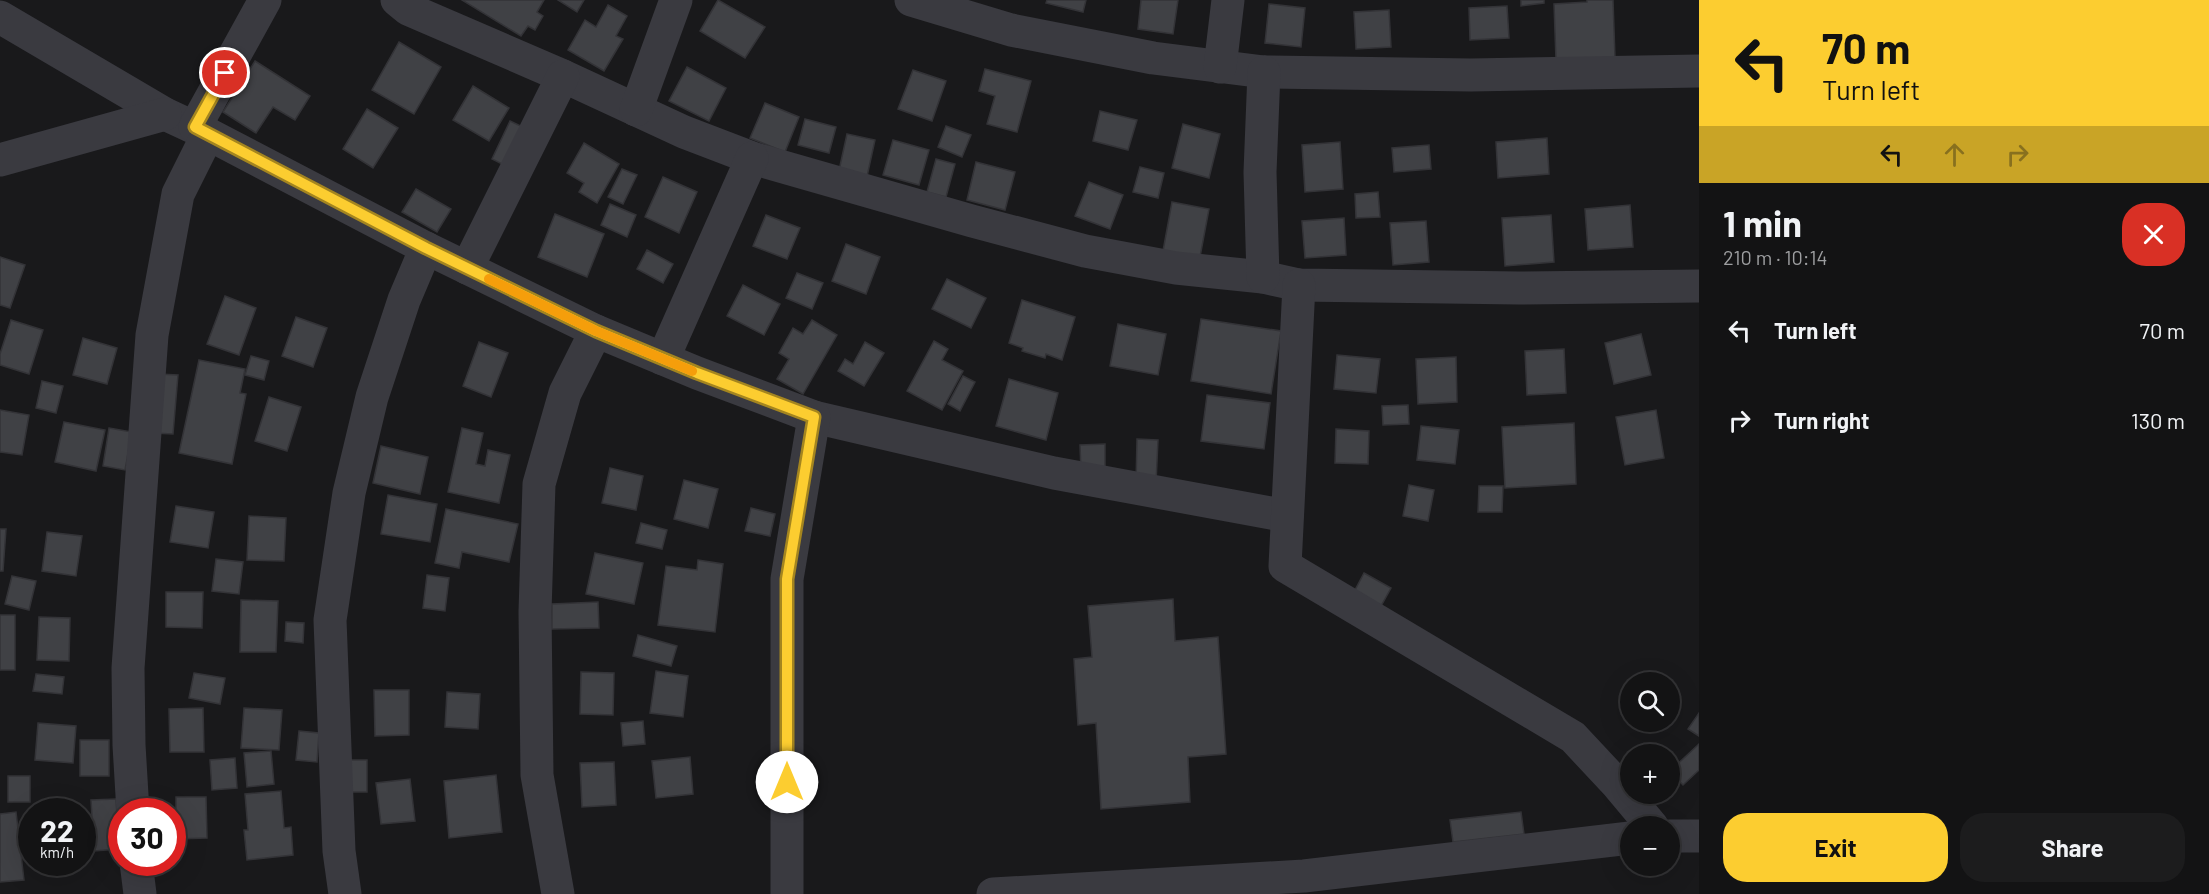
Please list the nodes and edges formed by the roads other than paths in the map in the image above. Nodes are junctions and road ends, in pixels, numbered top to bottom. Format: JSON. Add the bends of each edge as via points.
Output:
{"nodes":[{"id":1,"x":265,"y":0,"type":"edge"},
{"id":2,"x":397,"y":0,"type":"edge"},
{"id":3,"x":676,"y":0,"type":"edge"},
{"id":4,"x":910,"y":0,"type":"edge"},
{"id":5,"x":1228,"y":0,"type":"edge"},
{"id":6,"x":0,"y":17,"type":"edge"},
{"id":7,"x":1220,"y":67,"type":"junction"},
{"id":8,"x":1699,"y":71,"type":"edge"},
{"id":9,"x":1264,"y":72,"type":"junction"},
{"id":10,"x":563,"y":76,"type":"junction"},
{"id":11,"x":636,"y":110,"type":"junction"},
{"id":12,"x":165,"y":114,"type":"junction"},
{"id":13,"x":201,"y":130,"type":"junction"},
{"id":14,"x":752,"y":158,"type":"junction"},
{"id":15,"x":0,"y":160,"type":"edge"},
{"id":16,"x":426,"y":248,"type":"junction"},
{"id":17,"x":466,"y":268,"type":"junction"},
{"id":18,"x":1263,"y":277,"type":"junction"},
{"id":19,"x":1299,"y":285,"type":"junction"},
{"id":20,"x":1699,"y":286,"type":"edge"},
{"id":21,"x":596,"y":331,"type":"junction"},
{"id":22,"x":663,"y":359,"type":"junction"},
{"id":23,"x":814,"y":417,"type":"junction"},
{"id":24,"x":1287,"y":516,"type":"junction"},
{"id":25,"x":132,"y":798,"type":"edge"},
{"id":26,"x":1644,"y":816,"type":"edge"},
{"id":27,"x":1680,"y":836,"type":"edge"},
{"id":28,"x":1699,"y":836,"type":"edge"},
{"id":29,"x":1620,"y":839,"type":"edge"},
{"id":30,"x":138,"y":876,"type":"edge"},
{"id":31,"x":1304,"y":885,"type":"edge"},
{"id":32,"x":140,"y":894,"type":"edge"},
{"id":33,"x":345,"y":894,"type":"edge"},
{"id":34,"x":558,"y":894,"type":"edge"},
{"id":35,"x":787,"y":894,"type":"edge"},
{"id":36,"x":993,"y":894,"type":"edge"}],
"edges":[{"from":1,"to":13,"type":"street"},
{"from":2,"to":10,"type":"street","via":[[408,9]]},
{"from":3,"to":11,"type":"street"},
{"from":4,"to":7,"type":"street","via":[[1011,30]]},
{"from":5,"to":7,"type":"street"},
{"from":6,"to":12,"type":"street"},
{"from":7,"to":9,"type":"street"},
{"from":8,"to":9,"type":"street","via":[[1472,75]]},
{"from":9,"to":18,"type":"street","via":[[1260,171]]},
{"from":10,"to":11,"type":"street"},
{"from":10,"to":17,"type":"street"},
{"from":11,"to":14,"type":"street"},
{"from":12,"to":13,"type":"street"},
{"from":12,"to":15,"type":"street"},
{"from":13,"to":16,"type":"street"},
{"from":13,"to":25,"type":"street","via":[[178,194],[152,335],[128,668]]},
{"from":14,"to":18,"type":"street","via":[[1085,251],[1176,268]]},
{"from":14,"to":22,"type":"street"},
{"from":16,"to":17,"type":"street"},
{"from":16,"to":33,"type":"street","via":[[372,397],[349,493],[330,620],[339,851]]},
{"from":17,"to":21,"type":"street"},
{"from":18,"to":19,"type":"street"},
{"from":19,"to":20,"type":"street"},
{"from":19,"to":24,"type":"street"},
{"from":21,"to":22,"type":"street"},
{"from":21,"to":34,"type":"street","via":[[565,393],[539,484],[535,612],[537,775]]},
{"from":22,"to":23,"type":"street"},
{"from":23,"to":24,"type":"street","via":[[1054,473]]},
{"from":23,"to":35,"type":"street","via":[[787,579]]},
{"from":24,"to":26,"type":"street","via":[[1285,566],[1573,737]]},
{"from":27,"to":28,"type":"street"},
{"from":29,"to":31,"type":"street"},
{"from":30,"to":32,"type":"street"},
{"from":31,"to":36,"type":"street"}]}
